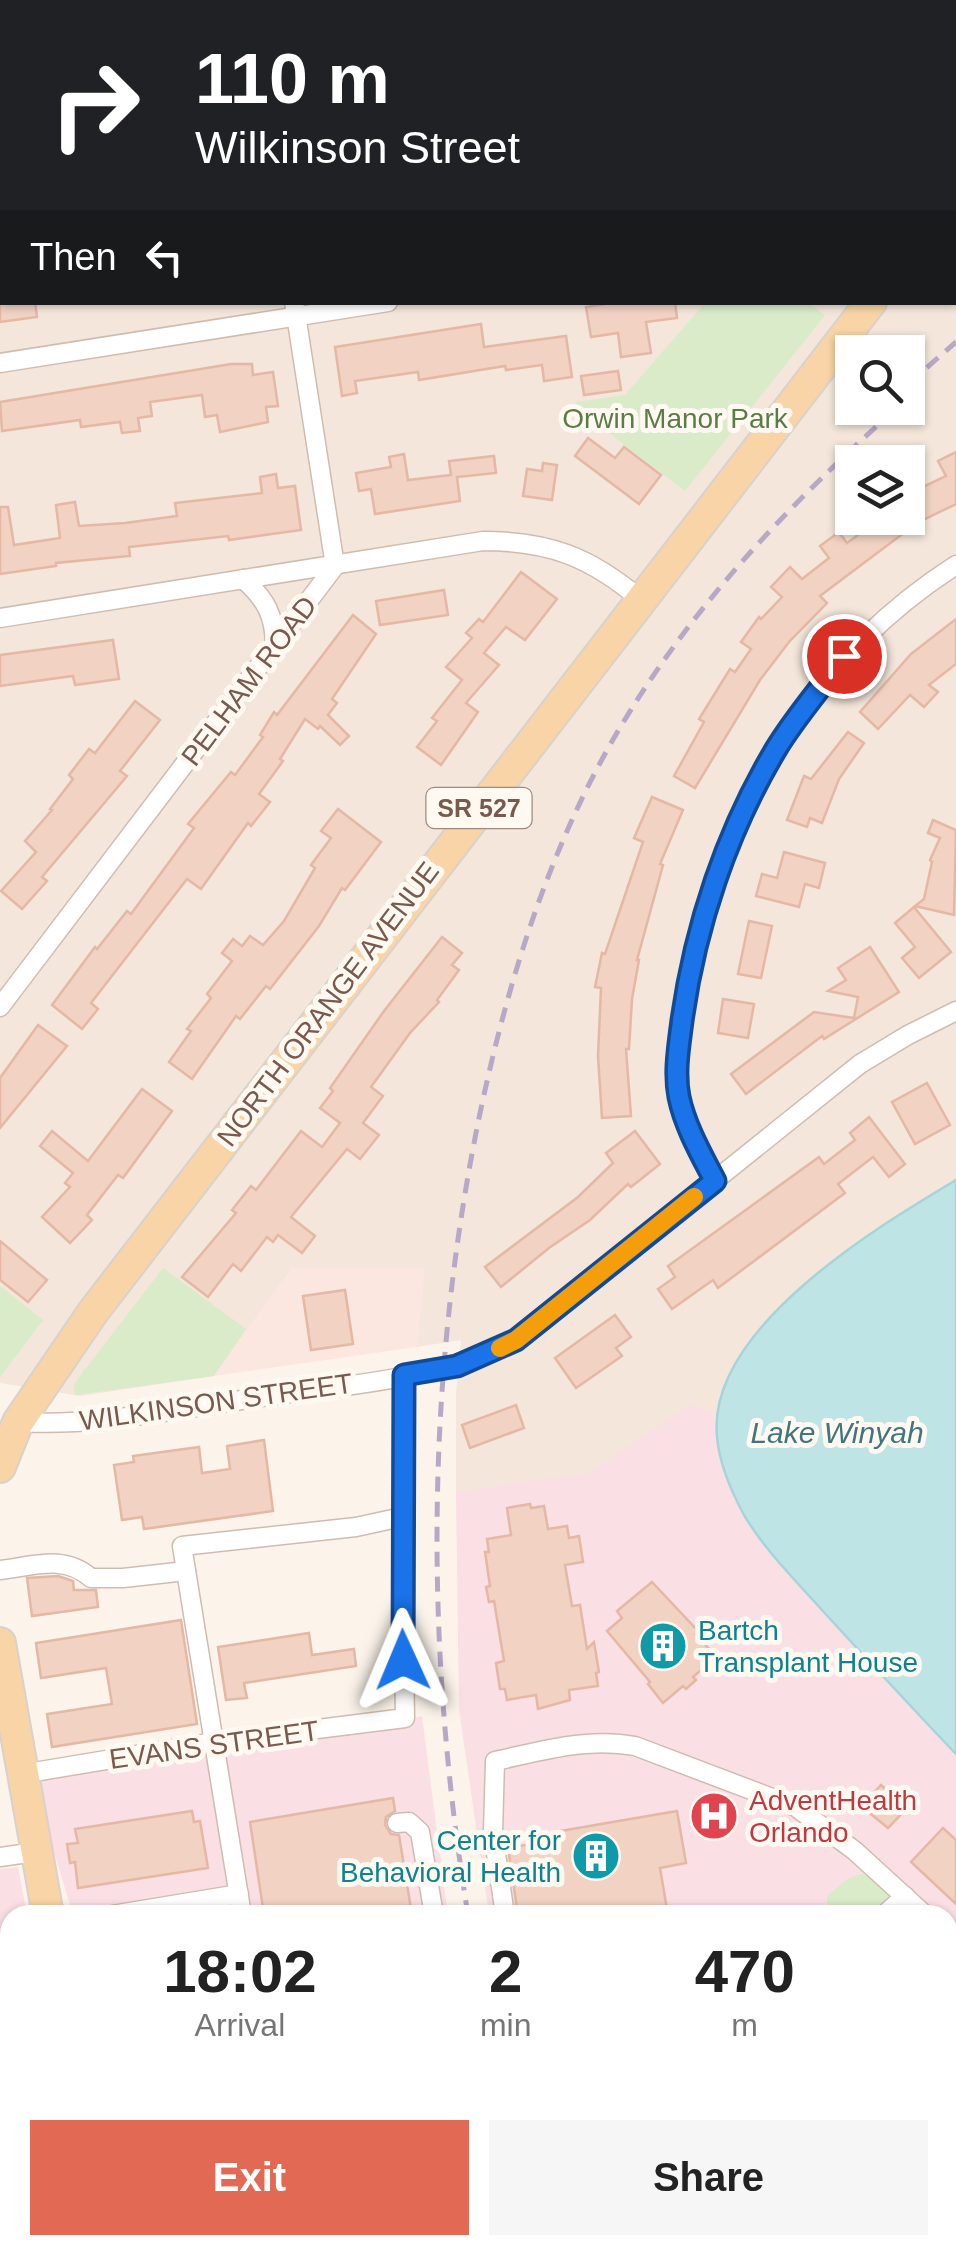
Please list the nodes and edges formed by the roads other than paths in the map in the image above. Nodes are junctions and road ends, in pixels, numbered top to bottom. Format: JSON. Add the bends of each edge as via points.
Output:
{"nodes":[{"id":1,"x":353,"y":305,"type":"edge"},
{"id":2,"x":861,"y":306,"type":"edge"},
{"id":3,"x":295,"y":310,"type":"edge"},
{"id":4,"x":0,"y":363,"type":"edge"},
{"id":5,"x":956,"y":565,"type":"edge"},
{"id":6,"x":336,"y":566,"type":"junction"},
{"id":7,"x":243,"y":579,"type":"junction"},
{"id":8,"x":640,"y":599,"type":"junction"},
{"id":9,"x":0,"y":618,"type":"edge"},
{"id":10,"x":275,"y":648,"type":"junction"},
{"id":11,"x":0,"y":1007,"type":"edge"},
{"id":12,"x":956,"y":1012,"type":"edge"},
{"id":13,"x":715,"y":1181,"type":"junction"},
{"id":14,"x":404,"y":1375,"type":"junction"},
{"id":15,"x":18,"y":1422,"type":"junction"},
{"id":16,"x":0,"y":1467,"type":"edge"},
{"id":17,"x":402,"y":1518,"type":"junction"},
{"id":18,"x":0,"y":1570,"type":"edge"},
{"id":19,"x":186,"y":1571,"type":"junction"},
{"id":20,"x":0,"y":1642,"type":"edge"},
{"id":21,"x":214,"y":1742,"type":"junction"},
{"id":22,"x":22,"y":1774,"type":"junction"},
{"id":23,"x":397,"y":1823,"type":"dead end"},
{"id":24,"x":35,"y":1852,"type":"junction"},
{"id":25,"x":0,"y":1857,"type":"edge"},
{"id":26,"x":239,"y":1894,"type":"junction"},
{"id":27,"x":904,"y":1896,"type":"junction"},
{"id":28,"x":46,"y":1905,"type":"edge"},
{"id":29,"x":172,"y":1905,"type":"edge"},
{"id":30,"x":241,"y":1905,"type":"edge"},
{"id":31,"x":432,"y":1905,"type":"edge"},
{"id":32,"x":504,"y":1905,"type":"edge"},
{"id":33,"x":895,"y":1905,"type":"edge"},
{"id":34,"x":914,"y":1905,"type":"edge"}],
"edges":[{"from":1,"to":3,"type":"street"},
{"from":2,"to":8,"type":"main road","name":"NORTH ORANGE AVENUE","number":"SR 527","via":[[824,365]]},
{"from":3,"to":4,"type":"street"},
{"from":3,"to":6,"type":"street"},
{"from":5,"to":13,"type":"street","via":[[910,594],[844,656],[777,747],[741,815],[688,974],[678,1054],[679,1096]]},
{"from":6,"to":7,"type":"street"},
{"from":6,"to":8,"type":"street","via":[[520,541],[594,565]]},
{"from":6,"to":10,"type":"street","name":"PELHAM ROAD"},
{"from":7,"to":9,"type":"street"},
{"from":7,"to":10,"type":"street","via":[[270,609]]},
{"from":8,"to":15,"type":"main road","name":"NORTH ORANGE AVENUE","number":"SR 527","via":[[93,1312]]},
{"from":10,"to":11,"type":"street","name":"PELHAM ROAD"},
{"from":12,"to":13,"type":"street","name":"WILKINSON STREET","via":[[860,1064]]},
{"from":13,"to":14,"type":"street","name":"WILKINSON STREET","via":[[516,1340],[457,1366]]},
{"from":14,"to":15,"type":"street","name":"WILKINSON STREET","via":[[108,1420]]},
{"from":14,"to":17,"type":"street"},
{"from":15,"to":16,"type":"main road","name":"NORTH ORANGE AVENUE","number":"SR 527"},
{"from":17,"to":19,"type":"street","via":[[182,1546]]},
{"from":17,"to":21,"type":"street","name":"EVANS STREET","via":[[405,1718]]},
{"from":18,"to":19,"type":"street","via":[[57,1562],[77,1565],[91,1578]]},
{"from":19,"to":21,"type":"street"},
{"from":20,"to":22,"type":"main road"},
{"from":21,"to":22,"type":"street","name":"EVANS STREET"},
{"from":21,"to":26,"type":"street"},
{"from":22,"to":24,"type":"main road"},
{"from":23,"to":31,"type":"street","via":[[409,1822],[420,1832]]},
{"from":24,"to":25,"type":"street"},
{"from":24,"to":28,"type":"main road"},
{"from":26,"to":29,"type":"street"},
{"from":26,"to":30,"type":"street"},
{"from":27,"to":32,"type":"street","via":[[796,1807],[609,1741],[495,1761],[493,1833]]},
{"from":27,"to":33,"type":"street"},
{"from":27,"to":34,"type":"street"}]}
